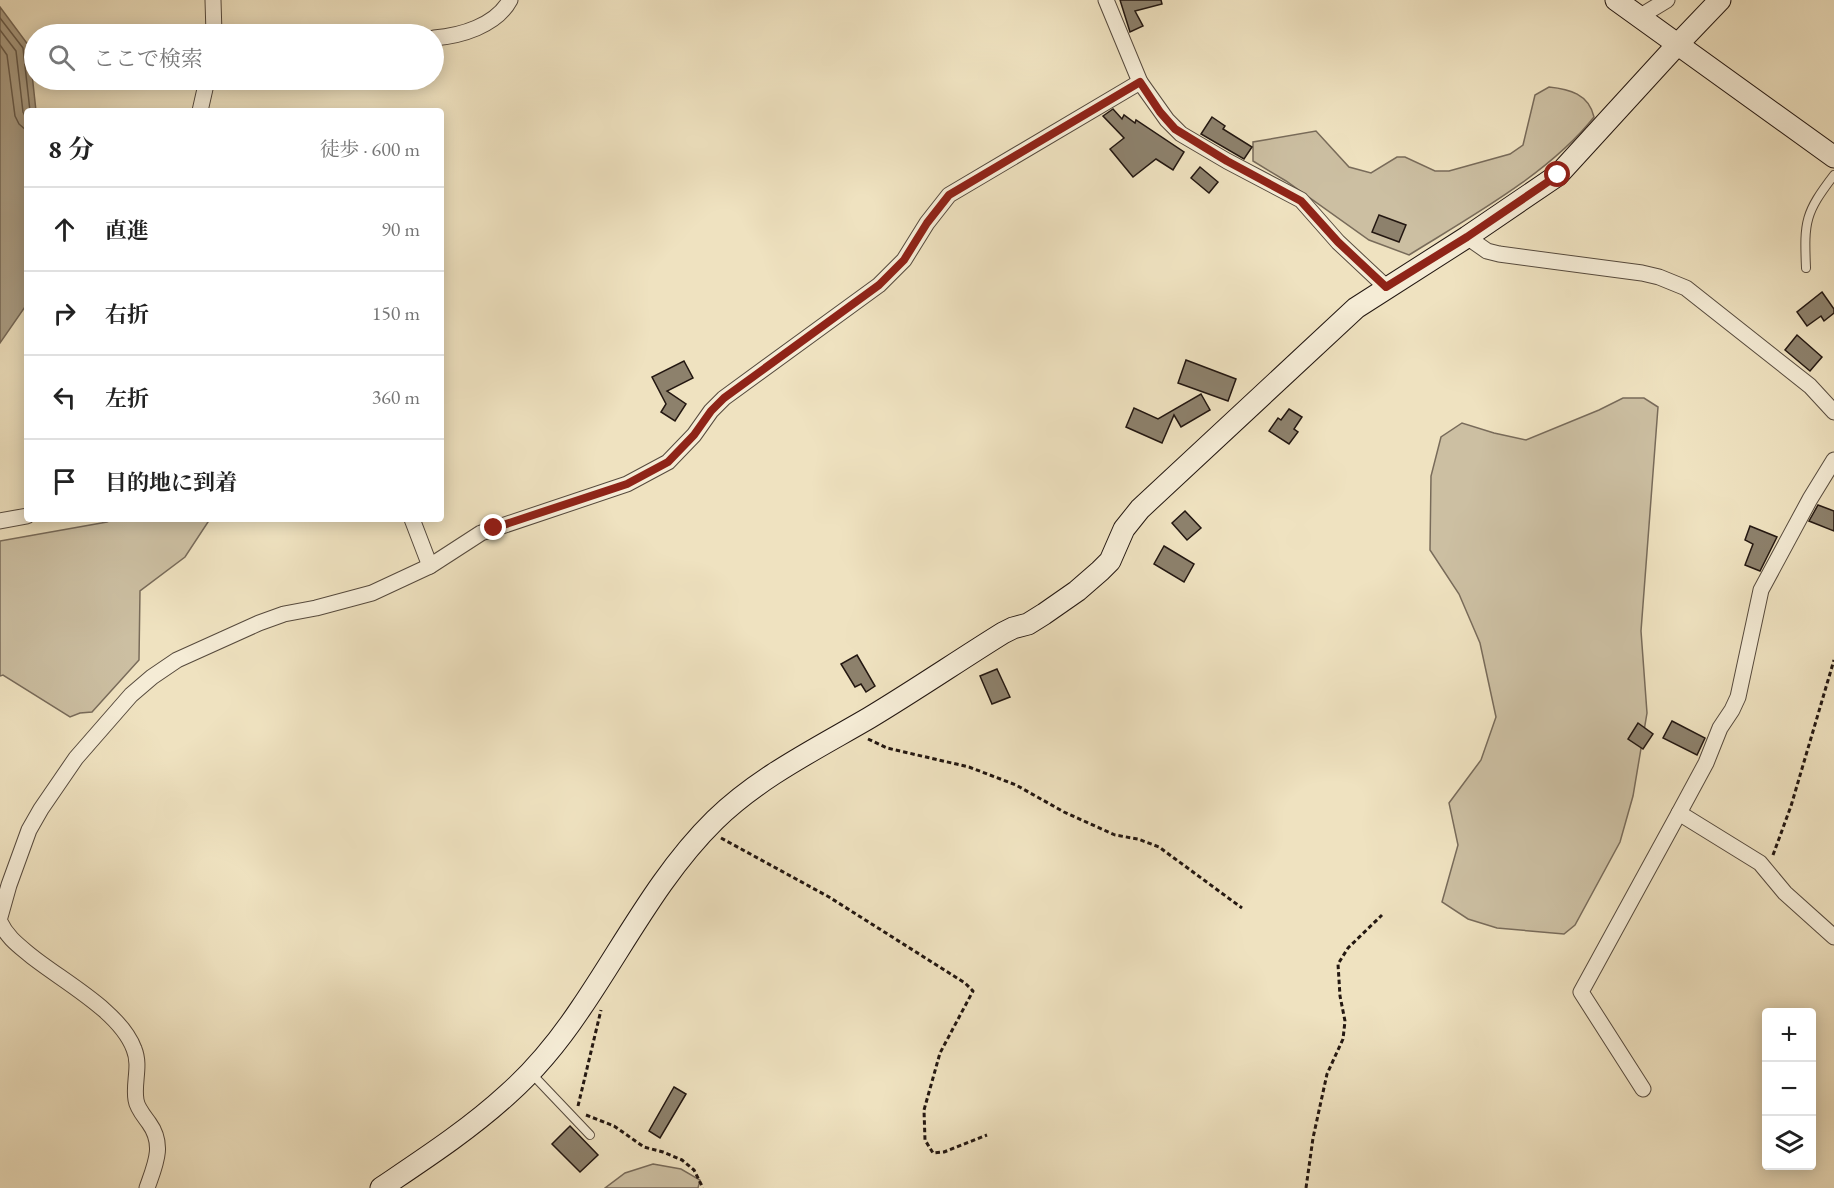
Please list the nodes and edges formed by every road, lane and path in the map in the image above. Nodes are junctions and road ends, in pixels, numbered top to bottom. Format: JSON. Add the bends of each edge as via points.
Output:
{"nodes":[{"id":1,"x":213,"y":0,"type":"edge"},
{"id":2,"x":510,"y":0,"type":"edge"},
{"id":3,"x":1106,"y":0,"type":"edge"},
{"id":4,"x":1616,"y":0,"type":"edge"},
{"id":5,"x":1667,"y":0,"type":"edge"},
{"id":6,"x":1720,"y":0,"type":"edge"},
{"id":7,"x":1640,"y":17,"type":"junction"},
{"id":8,"x":214,"y":24,"type":"edge"},
{"id":9,"x":444,"y":36,"type":"edge"},
{"id":10,"x":1677,"y":45,"type":"junction"},
{"id":11,"x":1140,"y":82,"type":"junction"},
{"id":12,"x":205,"y":90,"type":"edge"},
{"id":13,"x":201,"y":108,"type":"edge"},
{"id":14,"x":1834,"y":157,"type":"edge"},
{"id":15,"x":1834,"y":175,"type":"edge"},
{"id":16,"x":1467,"y":237,"type":"junction"},
{"id":17,"x":1806,"y":268,"type":"dead end"},
{"id":18,"x":1386,"y":287,"type":"junction"},
{"id":19,"x":1834,"y":412,"type":"edge"},
{"id":20,"x":1834,"y":460,"type":"edge"},
{"id":21,"x":24,"y":517,"type":"edge"},
{"id":22,"x":0,"y":521,"type":"edge"},
{"id":23,"x":413,"y":522,"type":"edge"},
{"id":24,"x":430,"y":566,"type":"junction"},
{"id":25,"x":1834,"y":660,"type":"edge"},
{"id":26,"x":852,"y":727,"type":"junction"},
{"id":27,"x":1679,"y":813,"type":"junction"},
{"id":28,"x":706,"y":830,"type":"junction"},
{"id":29,"x":1767,"y":871,"type":"junction"},
{"id":30,"x":1242,"y":908,"type":"dead end"},
{"id":31,"x":1382,"y":915,"type":"dead end"},
{"id":32,"x":0,"y":916,"type":"edge"},
{"id":33,"x":0,"y":922,"type":"edge"},
{"id":34,"x":1834,"y":937,"type":"edge"},
{"id":35,"x":597,"y":982,"type":"junction"},
{"id":36,"x":529,"y":1072,"type":"junction"},
{"id":37,"x":1643,"y":1089,"type":"dead end"},
{"id":38,"x":575,"y":1115,"type":"junction"},
{"id":39,"x":590,"y":1135,"type":"dead end"},
{"id":40,"x":987,"y":1136,"type":"dead end"},
{"id":41,"x":147,"y":1188,"type":"edge"},
{"id":42,"x":381,"y":1188,"type":"edge"},
{"id":43,"x":702,"y":1188,"type":"edge"},
{"id":44,"x":1306,"y":1188,"type":"edge"}],
"edges":[{"from":1,"to":8,"type":"street"},
{"from":2,"to":9,"type":"street","via":[[483,25]]},
{"from":3,"to":11,"type":"street"},
{"from":4,"to":7,"type":"street"},
{"from":5,"to":7,"type":"street"},
{"from":6,"to":10,"type":"street"},
{"from":7,"to":10,"type":"street"},
{"from":10,"to":14,"type":"street"},
{"from":10,"to":16,"type":"street","via":[[1558,175]]},
{"from":11,"to":18,"type":"street","via":[[1175,129],[1301,201]]},
{"from":11,"to":24,"type":"street","via":[[949,195],[904,260],[879,285],[724,398],[668,462],[627,484],[481,533]]},
{"from":12,"to":13,"type":"street"},
{"from":15,"to":17,"type":"lane","via":[[1808,215]]},
{"from":16,"to":18,"type":"street"},
{"from":16,"to":19,"type":"street","via":[[1499,254],[1642,273],[1686,288],[1810,386]]},
{"from":18,"to":26,"type":"street","via":[[1356,308],[1140,509],[1124,529],[1110,561],[1077,591]]},
{"from":20,"to":27,"type":"street","via":[[1761,590],[1738,696]]},
{"from":21,"to":22,"type":"street"},
{"from":23,"to":24,"type":"street"},
{"from":24,"to":32,"type":"street","via":[[372,593],[260,623],[177,660],[152,677],[76,758],[41,808],[29,830]]},
{"from":25,"to":29,"type":"path","via":[[1791,806]]},
{"from":26,"to":28,"type":"street","via":[[788,764],[734,802]]},
{"from":26,"to":30,"type":"path","via":[[887,748],[978,770],[1115,835],[1159,847]]},
{"from":27,"to":29,"type":"street"},
{"from":27,"to":37,"type":"street","via":[[1581,992]]},
{"from":28,"to":35,"type":"street","via":[[679,861]]},
{"from":28,"to":40,"type":"path","via":[[829,897],[973,991],[940,1053],[924,1110],[925,1140],[933,1153]]},
{"from":29,"to":34,"type":"street","via":[[1785,893]]},
{"from":31,"to":44,"type":"path","via":[[1348,948],[1338,964],[1345,1021],[1343,1039],[1327,1074]]},
{"from":33,"to":41,"type":"street","via":[[9,938],[123,1027],[135,1052],[136,1100],[156,1133],[158,1144]]},
{"from":35,"to":36,"type":"street"},
{"from":35,"to":38,"type":"path","via":[[601,1012]]},
{"from":36,"to":38,"type":"lane"},
{"from":36,"to":42,"type":"street","via":[[490,1110]]},
{"from":38,"to":39,"type":"lane"},
{"from":38,"to":43,"type":"path","via":[[614,1126],[644,1147],[682,1160],[694,1170]]}]}
